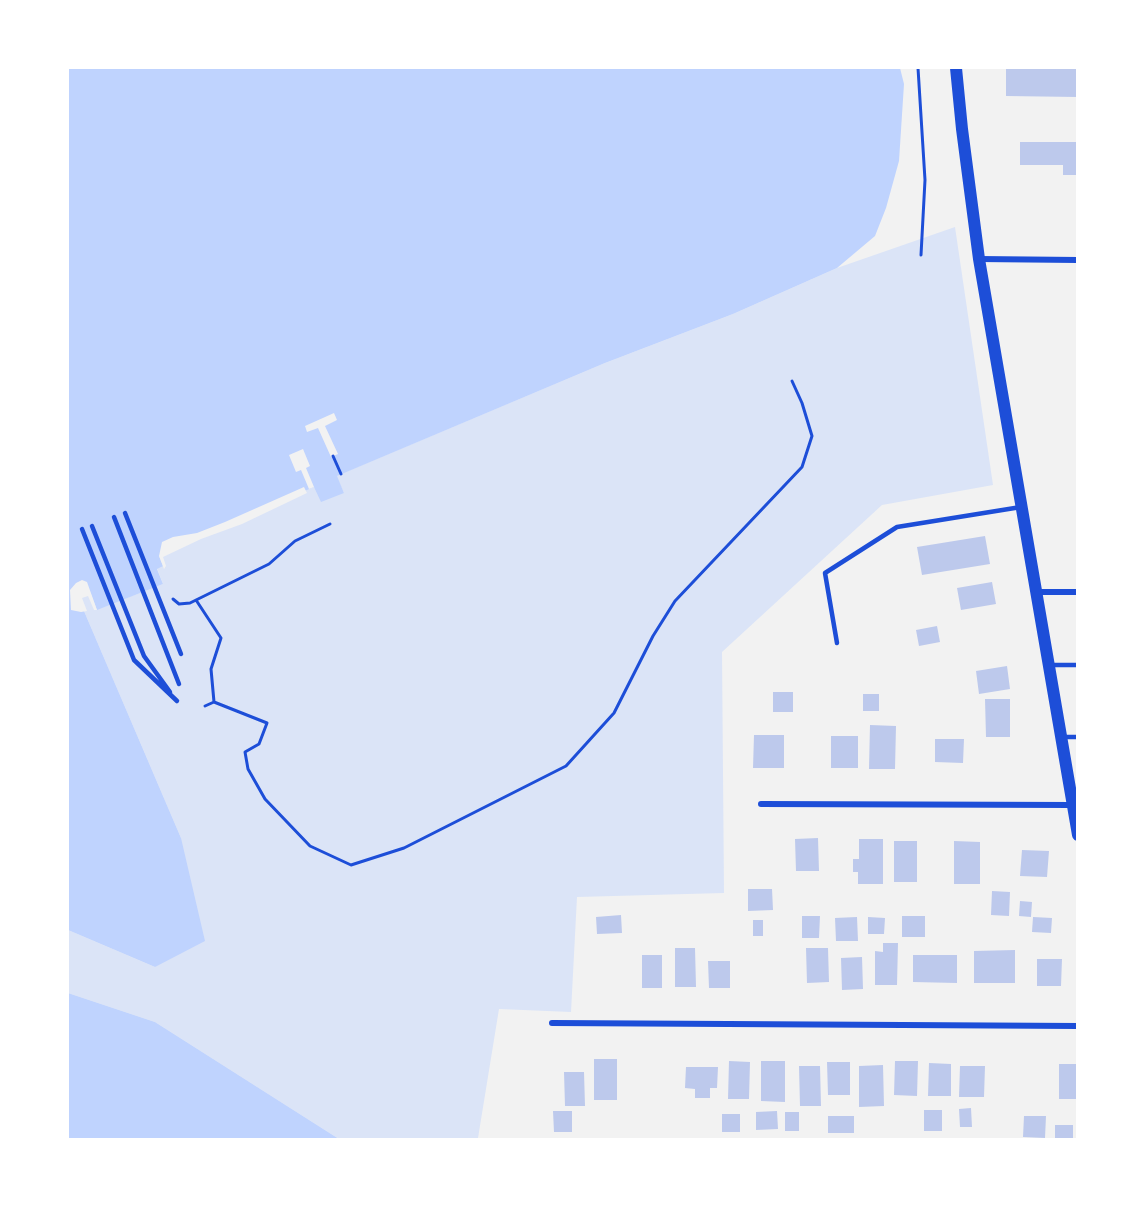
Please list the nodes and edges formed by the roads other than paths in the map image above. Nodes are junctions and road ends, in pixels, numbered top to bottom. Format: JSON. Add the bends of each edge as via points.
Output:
{"nodes":[{"id":1,"x":956,"y":68,"type":"edge"},
{"id":2,"x":979,"y":260,"type":"junction"},
{"id":3,"x":1077,"y":260,"type":"edge"},
{"id":4,"x":1021,"y":507,"type":"junction"},
{"id":5,"x":125,"y":513,"type":"dead end"},
{"id":6,"x":114,"y":517,"type":"dead end"},
{"id":7,"x":92,"y":526,"type":"dead end"},
{"id":8,"x":82,"y":529,"type":"dead end"},
{"id":9,"x":1036,"y":592,"type":"junction"},
{"id":10,"x":1077,"y":592,"type":"edge"},
{"id":11,"x":837,"y":643,"type":"dead end"},
{"id":12,"x":182,"y":654,"type":"dead end"},
{"id":13,"x":1049,"y":665,"type":"junction"},
{"id":14,"x":1077,"y":665,"type":"edge"},
{"id":15,"x":179,"y":684,"type":"dead end"},
{"id":16,"x":1077,"y":736,"type":"edge"},
{"id":17,"x":1060,"y":737,"type":"junction"},
{"id":18,"x":761,"y":804,"type":"dead end"},
{"id":19,"x":1072,"y":805,"type":"junction"},
{"id":20,"x":1077,"y":836,"type":"edge"},
{"id":21,"x":552,"y":1023,"type":"dead end"},
{"id":22,"x":1077,"y":1026,"type":"edge"}],
"edges":[{"from":1,"to":2,"type":"main road"},
{"from":2,"to":3,"type":"street"},
{"from":2,"to":4,"type":"main road"},
{"from":4,"to":9,"type":"main road"},
{"from":4,"to":11,"type":"lane","via":[[897,527],[825,573]]},
{"from":5,"to":12,"type":"lane"},
{"from":6,"to":15,"type":"lane"},
{"from":7,"to":8,"type":"lane","via":[[144,656],[177,701],[134,660]]},
{"from":9,"to":10,"type":"street"},
{"from":9,"to":13,"type":"main road"},
{"from":13,"to":14,"type":"lane"},
{"from":13,"to":17,"type":"main road"},
{"from":16,"to":17,"type":"lane"},
{"from":17,"to":19,"type":"main road"},
{"from":18,"to":19,"type":"street"},
{"from":19,"to":20,"type":"main road"},
{"from":21,"to":22,"type":"street"}]}
